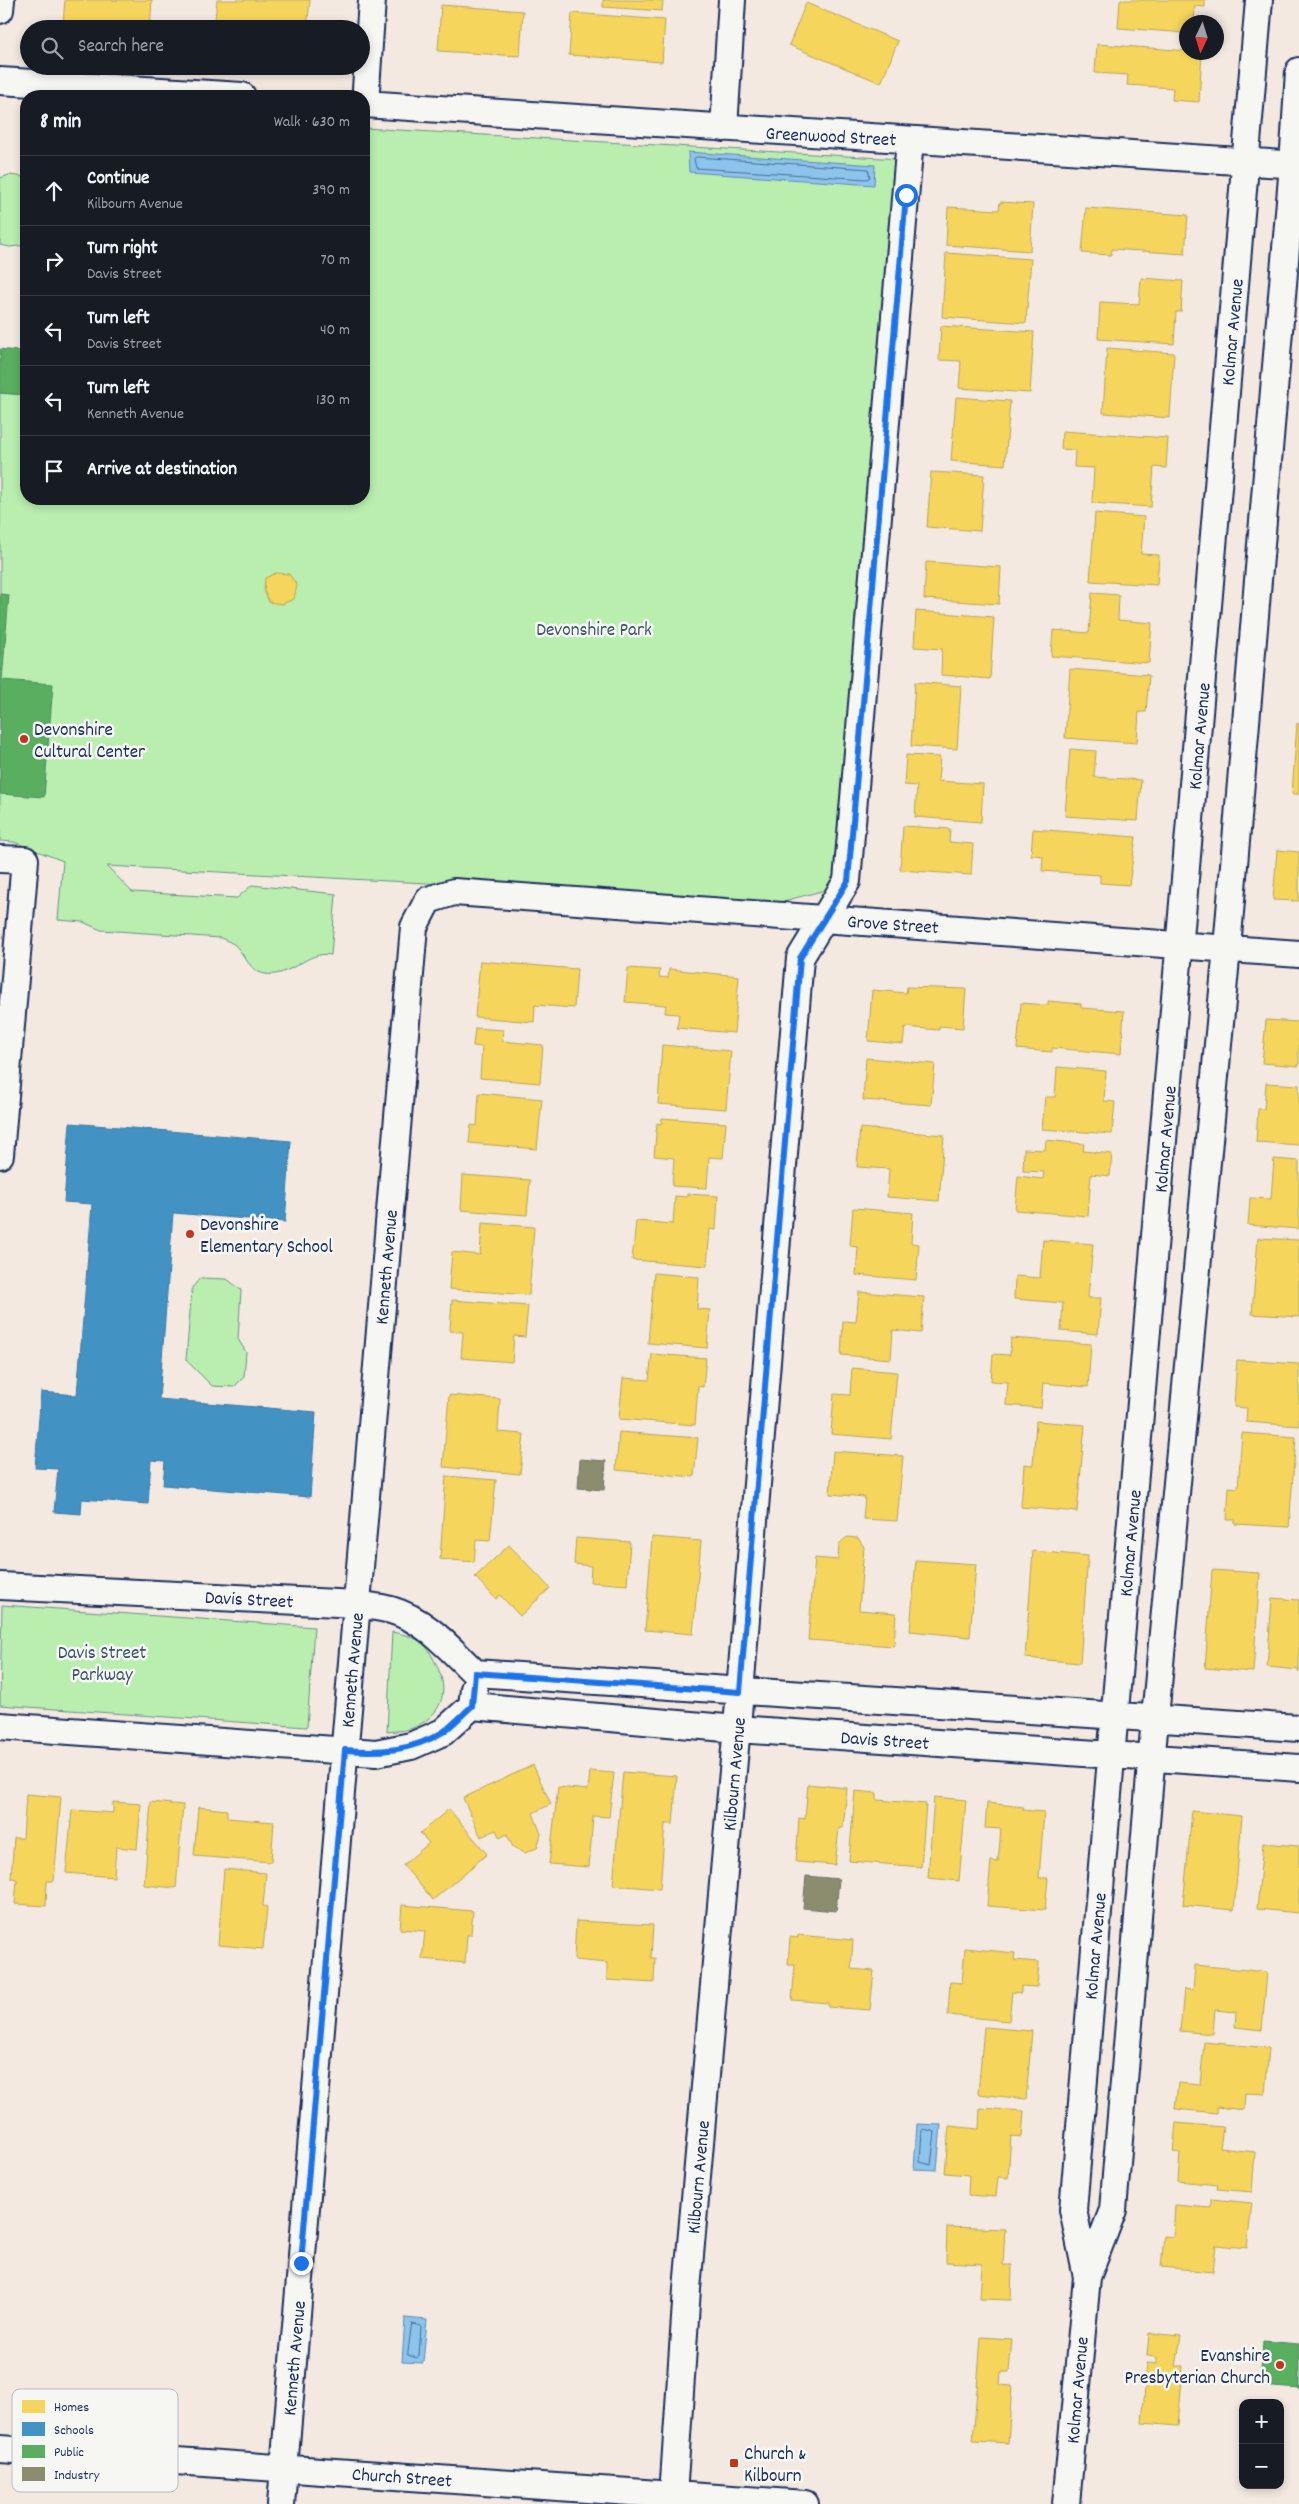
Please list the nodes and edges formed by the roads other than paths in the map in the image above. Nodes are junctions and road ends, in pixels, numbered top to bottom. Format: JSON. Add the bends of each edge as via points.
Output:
{"nodes":[{"id":1,"x":1,"y":0,"type":"edge"},
{"id":2,"x":372,"y":0,"type":"edge"},
{"id":3,"x":732,"y":0,"type":"edge"},
{"id":4,"x":1259,"y":0,"type":"edge"},
{"id":5,"x":0,"y":10,"type":"edge"},
{"id":6,"x":370,"y":26,"type":"edge"},
{"id":7,"x":1299,"y":70,"type":"edge"},
{"id":8,"x":366,"y":75,"type":"edge"},
{"id":9,"x":0,"y":81,"type":"edge"},
{"id":10,"x":145,"y":90,"type":"edge"},
{"id":11,"x":365,"y":90,"type":"edge"},
{"id":12,"x":370,"y":104,"type":"edge"},
{"id":13,"x":724,"y":128,"type":"junction"},
{"id":14,"x":910,"y":140,"type":"junction"},
{"id":15,"x":1245,"y":162,"type":"junction"},
{"id":16,"x":1296,"y":165,"type":"edge"},
{"id":17,"x":12,"y":859,"type":"edge"},
{"id":18,"x":428,"y":900,"type":"joint"},
{"id":19,"x":824,"y":918,"type":"junction"},
{"id":20,"x":1181,"y":944,"type":"junction"},
{"id":21,"x":1227,"y":948,"type":"junction"},
{"id":22,"x":1299,"y":954,"type":"edge"},
{"id":23,"x":0,"y":1156,"type":"edge"},
{"id":24,"x":0,"y":1586,"type":"edge"},
{"id":25,"x":357,"y":1604,"type":"junction"},
{"id":26,"x":475,"y":1673,"type":"junction"},
{"id":27,"x":740,"y":1692,"type":"junction"},
{"id":28,"x":472,"y":1706,"type":"junction"},
{"id":29,"x":1114,"y":1716,"type":"junction"},
{"id":30,"x":1155,"y":1718,"type":"junction"},
{"id":31,"x":0,"y":1726,"type":"edge"},
{"id":32,"x":1299,"y":1728,"type":"edge"},
{"id":33,"x":737,"y":1729,"type":"junction"},
{"id":34,"x":345,"y":1750,"type":"junction"},
{"id":35,"x":1110,"y":1756,"type":"junction"},
{"id":36,"x":1151,"y":1758,"type":"junction"},
{"id":37,"x":1299,"y":1768,"type":"edge"},
{"id":38,"x":1087,"y":2277,"type":"junction"},
{"id":39,"x":178,"y":2461,"type":"edge"},
{"id":40,"x":284,"y":2468,"type":"junction"},
{"id":41,"x":673,"y":2495,"type":"junction"},
{"id":42,"x":592,"y":2497,"type":"edge"},
{"id":43,"x":281,"y":2504,"type":"edge"},
{"id":44,"x":805,"y":2504,"type":"edge"},
{"id":45,"x":1066,"y":2504,"type":"edge"}],
"edges":[{"from":1,"to":5,"type":"street"},
{"from":2,"to":6,"type":"street"},
{"from":3,"to":13,"type":"street"},
{"from":4,"to":15,"type":"street","name":"Kolmar Avenue"},
{"from":7,"to":16,"type":"street","name":"Kolmar Avenue"},
{"from":8,"to":11,"type":"street"},
{"from":9,"to":10,"type":"street"},
{"from":12,"to":13,"type":"street","name":"Greenwood Street"},
{"from":13,"to":14,"type":"street","name":"Greenwood Street"},
{"from":14,"to":15,"type":"street","name":"Greenwood Street"},
{"from":14,"to":19,"type":"street","name":"Kilbourn Avenue","via":[[848,881]]},
{"from":15,"to":16,"type":"street","name":"Greenwood Street"},
{"from":15,"to":20,"type":"street","name":"Kolmar Avenue"},
{"from":16,"to":21,"type":"street","name":"Kolmar Avenue"},
{"from":17,"to":23,"type":"street"},
{"from":18,"to":19,"type":"street","name":"Grove Street","via":[[454,892]]},
{"from":18,"to":25,"type":"street","name":"Kenneth Avenue","via":[[414,927]]},
{"from":19,"to":20,"type":"street","name":"Grove Street"},
{"from":19,"to":27,"type":"street","name":"Kilbourn Avenue","via":[[800,958]]},
{"from":20,"to":21,"type":"street","name":"Grove Street"},
{"from":20,"to":29,"type":"street","name":"Kolmar Avenue"},
{"from":21,"to":22,"type":"street","name":"Grove Street"},
{"from":21,"to":30,"type":"street","name":"Kolmar Avenue"},
{"from":24,"to":25,"type":"street","name":"Davis Street"},
{"from":25,"to":26,"type":"street","name":"Davis Street","via":[[392,1610],[417,1621],[440,1638]]},
{"from":25,"to":34,"type":"street","name":"Kenneth Avenue"},
{"from":26,"to":27,"type":"street","name":"Davis Street"},
{"from":26,"to":28,"type":"street"},
{"from":27,"to":29,"type":"street","name":"Davis Street"},
{"from":27,"to":33,"type":"street","name":"Kilbourn Avenue"},
{"from":28,"to":33,"type":"street","name":"Davis Street"},
{"from":28,"to":34,"type":"street","via":[[443,1732],[411,1746],[376,1753]]},
{"from":29,"to":30,"type":"street","name":"Davis Street"},
{"from":29,"to":35,"type":"street","name":"Kolmar Avenue"},
{"from":30,"to":32,"type":"street","name":"Davis Street"},
{"from":30,"to":36,"type":"street","name":"Kolmar Avenue"},
{"from":31,"to":34,"type":"street"},
{"from":33,"to":35,"type":"street","name":"Davis Street"},
{"from":33,"to":41,"type":"street","name":"Kilbourn Avenue","via":[[687,2289]]},
{"from":34,"to":40,"type":"street","name":"Kenneth Avenue"},
{"from":35,"to":36,"type":"street","name":"Davis Street"},
{"from":35,"to":38,"type":"street","name":"Kolmar Avenue","via":[[1073,2210]]},
{"from":36,"to":37,"type":"street","name":"Davis Street"},
{"from":36,"to":38,"type":"street","name":"Kolmar Avenue","via":[[1113,2210]]},
{"from":38,"to":45,"type":"street","name":"Kolmar Avenue"},
{"from":39,"to":40,"type":"street","name":"Church Street"},
{"from":40,"to":42,"type":"street","name":"Church Street"},
{"from":40,"to":43,"type":"street","name":"Kenneth Avenue"},
{"from":41,"to":42,"type":"street","name":"Church Street"},
{"from":41,"to":44,"type":"street","name":"Church Street"}]}
